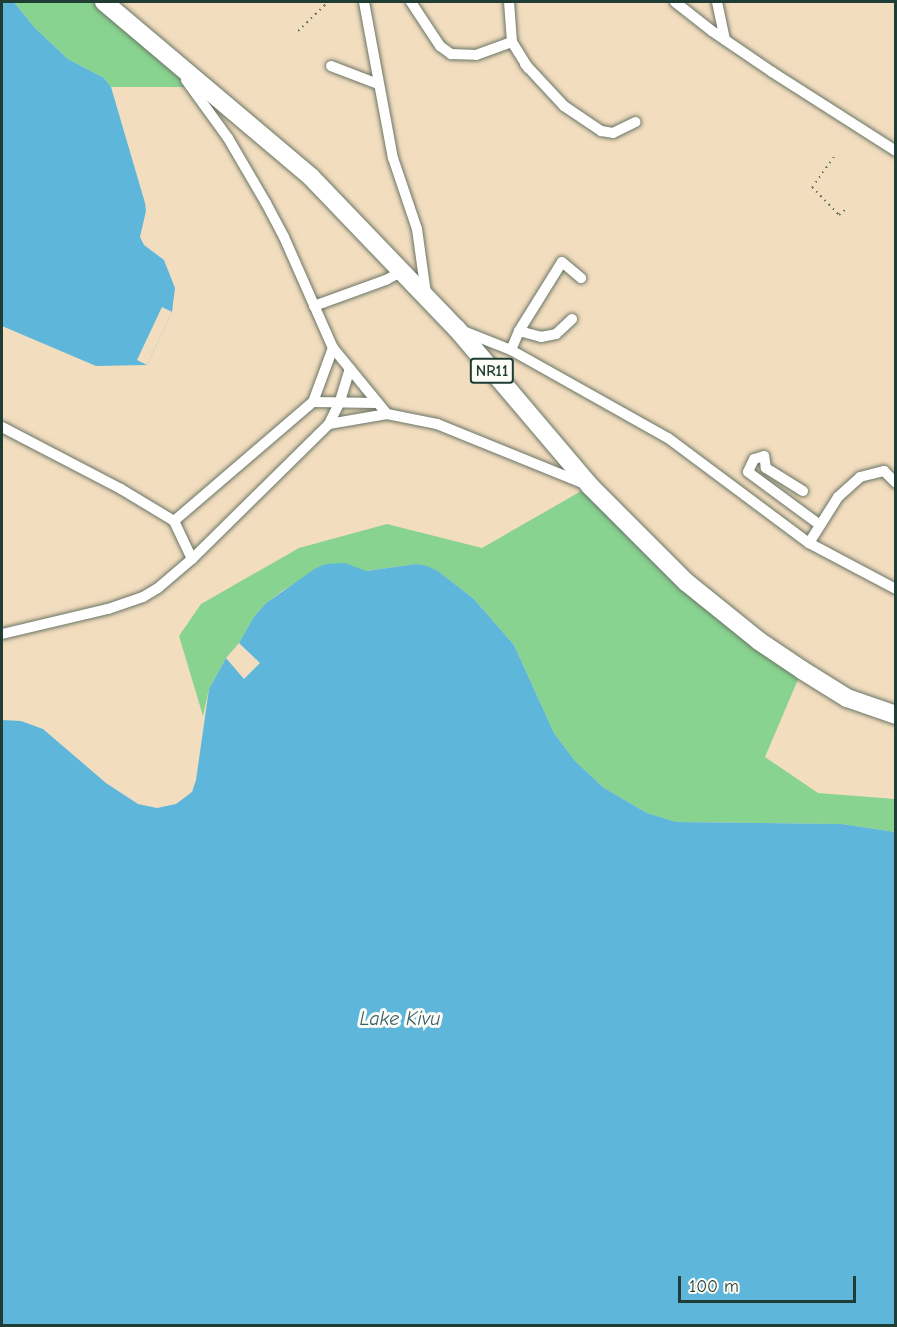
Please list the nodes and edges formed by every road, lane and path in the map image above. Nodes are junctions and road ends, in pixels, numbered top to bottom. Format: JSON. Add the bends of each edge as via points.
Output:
{"nodes":[{"id":1,"x":104,"y":2,"type":"edge"},
{"id":2,"x":328,"y":2,"type":"edge"},
{"id":3,"x":363,"y":2,"type":"edge"},
{"id":4,"x":411,"y":2,"type":"edge"},
{"id":5,"x":509,"y":2,"type":"edge"},
{"id":6,"x":675,"y":2,"type":"edge"},
{"id":7,"x":717,"y":2,"type":"edge"},
{"id":8,"x":298,"y":31,"type":"dead end"},
{"id":9,"x":725,"y":40,"type":"junction"},
{"id":10,"x":152,"y":42,"type":"junction"},
{"id":11,"x":512,"y":42,"type":"junction"},
{"id":12,"x":525,"y":64,"type":"junction"},
{"id":13,"x":331,"y":66,"type":"dead end"},
{"id":14,"x":378,"y":84,"type":"junction"},
{"id":15,"x":543,"y":92,"type":"dead end"},
{"id":16,"x":636,"y":122,"type":"dead end"},
{"id":17,"x":896,"y":151,"type":"edge"},
{"id":18,"x":834,"y":157,"type":"dead end"},
{"id":19,"x":845,"y":210,"type":"dead end"},
{"id":20,"x":402,"y":271,"type":"junction"},
{"id":21,"x":581,"y":278,"type":"dead end"},
{"id":22,"x":426,"y":299,"type":"junction"},
{"id":23,"x":314,"y":306,"type":"junction"},
{"id":24,"x":572,"y":319,"type":"dead end"},
{"id":25,"x":457,"y":328,"type":"junction"},
{"id":26,"x":519,"y":331,"type":"junction"},
{"id":27,"x":333,"y":348,"type":"junction"},
{"id":28,"x":511,"y":350,"type":"junction"},
{"id":29,"x":350,"y":369,"type":"junction"},
{"id":30,"x":340,"y":401,"type":"junction"},
{"id":31,"x":313,"y":402,"type":"junction"},
{"id":32,"x":377,"y":403,"type":"junction"},
{"id":33,"x":387,"y":414,"type":"junction"},
{"id":34,"x":329,"y":424,"type":"junction"},
{"id":35,"x":2,"y":427,"type":"edge"},
{"id":36,"x":896,"y":483,"type":"edge"},
{"id":37,"x":590,"y":486,"type":"junction"},
{"id":38,"x":803,"y":490,"type":"dead end"},
{"id":39,"x":174,"y":521,"type":"junction"},
{"id":40,"x":820,"y":525,"type":"junction"},
{"id":41,"x":809,"y":543,"type":"junction"},
{"id":42,"x":192,"y":559,"type":"junction"},
{"id":43,"x":896,"y":589,"type":"edge"},
{"id":44,"x":2,"y":634,"type":"edge"},
{"id":45,"x":896,"y":715,"type":"edge"}],
"edges":[{"from":1,"to":10,"type":"highway","number":"NR11"},
{"from":2,"to":8,"type":"path"},
{"from":3,"to":14,"type":"street"},
{"from":4,"to":11,"type":"street","via":[[440,46],[451,54],[476,55]]},
{"from":5,"to":11,"type":"street"},
{"from":6,"to":9,"type":"street"},
{"from":7,"to":9,"type":"street"},
{"from":9,"to":17,"type":"street"},
{"from":10,"to":20,"type":"highway","number":"NR11","via":[[311,177]]},
{"from":10,"to":23,"type":"street","via":[[193,87],[228,138],[284,237]]},
{"from":11,"to":12,"type":"street"},
{"from":12,"to":15,"type":"street"},
{"from":12,"to":16,"type":"street","via":[[564,106],[601,131],[613,133]]},
{"from":13,"to":14,"type":"street"},
{"from":14,"to":22,"type":"street","via":[[393,158],[417,229]]},
{"from":18,"to":19,"type":"path","via":[[812,187],[839,214]]},
{"from":20,"to":22,"type":"highway","number":"NR11"},
{"from":20,"to":23,"type":"street"},
{"from":21,"to":26,"type":"street","via":[[562,262]]},
{"from":22,"to":25,"type":"highway","number":"NR11"},
{"from":23,"to":27,"type":"street"},
{"from":24,"to":26,"type":"street","via":[[556,334],[541,338]]},
{"from":25,"to":28,"type":"street"},
{"from":25,"to":37,"type":"highway","number":"NR11"},
{"from":26,"to":28,"type":"street"},
{"from":27,"to":29,"type":"street"},
{"from":27,"to":31,"type":"street"},
{"from":28,"to":41,"type":"street","via":[[668,438]]},
{"from":29,"to":30,"type":"street"},
{"from":29,"to":32,"type":"street"},
{"from":30,"to":31,"type":"street"},
{"from":30,"to":32,"type":"street"},
{"from":30,"to":34,"type":"street"},
{"from":31,"to":39,"type":"street"},
{"from":32,"to":33,"type":"street"},
{"from":33,"to":34,"type":"street"},
{"from":33,"to":37,"type":"street","via":[[437,424]]},
{"from":34,"to":42,"type":"street"},
{"from":35,"to":39,"type":"street"},
{"from":36,"to":40,"type":"street","via":[[884,471],[860,477],[837,497]]},
{"from":37,"to":45,"type":"highway","number":"NR11","via":[[686,582],[759,641],[847,698]]},
{"from":38,"to":40,"type":"street","via":[[766,468],[764,456],[754,459],[748,472]]},
{"from":39,"to":42,"type":"street"},
{"from":40,"to":41,"type":"street"},
{"from":41,"to":43,"type":"street"},
{"from":42,"to":44,"type":"street","via":[[143,597]]}]}
